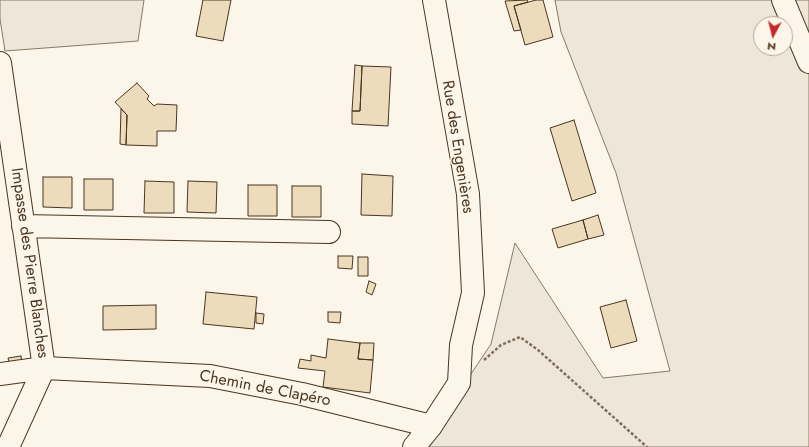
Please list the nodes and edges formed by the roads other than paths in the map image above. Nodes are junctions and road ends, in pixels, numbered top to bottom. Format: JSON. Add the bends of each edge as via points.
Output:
{"nodes":[{"id":1,"x":434,"y":0,"type":"edge"},
{"id":2,"x":783,"y":0,"type":"edge"},
{"id":3,"x":809,"y":62,"type":"edge"},
{"id":4,"x":0,"y":63,"type":"edge"},
{"id":5,"x":23,"y":226,"type":"junction"},
{"id":6,"x":330,"y":232,"type":"dead end"},
{"id":7,"x":44,"y":368,"type":"junction"},
{"id":8,"x":0,"y":374,"type":"edge"},
{"id":9,"x":431,"y":426,"type":"junction"},
{"id":10,"x":8,"y":447,"type":"edge"},
{"id":11,"x":414,"y":447,"type":"edge"}],
"edges":[{"from":1,"to":9,"type":"street","name":"Rue des Engenières","via":[[468,194],[473,293],[461,345],[459,383]]},
{"from":2,"to":3,"type":"street"},
{"from":4,"to":5,"type":"street","name":"Impasse des Pierre Blanches"},
{"from":5,"to":6,"type":"street"},
{"from":5,"to":7,"type":"street","name":"Impasse des Pierre Blanches"},
{"from":7,"to":8,"type":"street","name":"Chemin de Clapéro"},
{"from":7,"to":9,"type":"street","name":"Chemin de Clapéro","via":[[210,376],[302,394]]},
{"from":7,"to":10,"type":"street"},
{"from":9,"to":11,"type":"street"}]}
